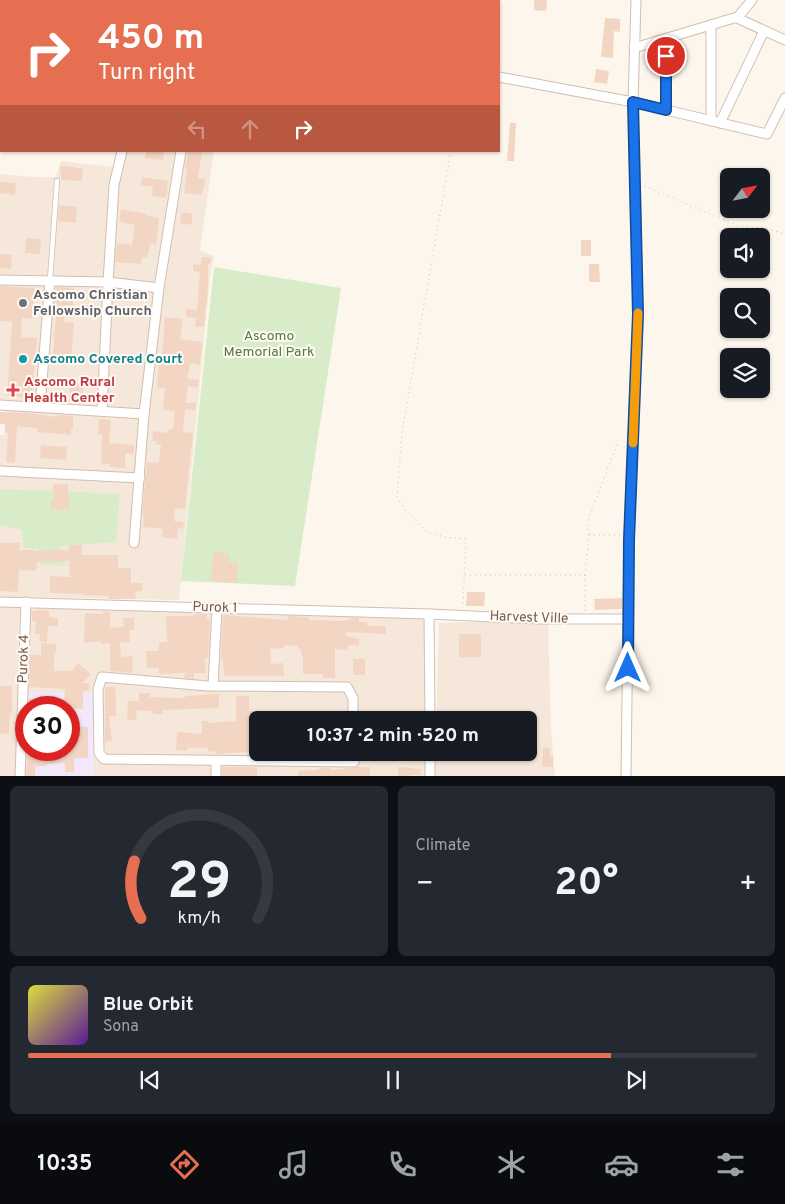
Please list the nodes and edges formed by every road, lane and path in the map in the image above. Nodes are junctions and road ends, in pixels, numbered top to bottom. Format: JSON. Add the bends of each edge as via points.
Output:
{"nodes":[{"id":1,"x":636,"y":0,"type":"edge"},
{"id":2,"x":752,"y":0,"type":"edge"},
{"id":3,"x":737,"y":18,"type":"junction"},
{"id":4,"x":711,"y":25,"type":"junction"},
{"id":5,"x":764,"y":30,"type":"junction"},
{"id":6,"x":667,"y":38,"type":"junction"},
{"id":7,"x":785,"y":40,"type":"edge"},
{"id":8,"x":634,"y":48,"type":"junction"},
{"id":9,"x":500,"y":77,"type":"edge"},
{"id":10,"x":785,"y":98,"type":"edge"},
{"id":11,"x":633,"y":102,"type":"junction"},
{"id":12,"x":666,"y":110,"type":"junction"},
{"id":13,"x":716,"y":122,"type":"junction"},
{"id":14,"x":122,"y":152,"type":"edge"},
{"id":15,"x":181,"y":152,"type":"edge"},
{"id":16,"x":451,"y":152,"type":"edge"},
{"id":17,"x":57,"y":181,"type":"dead end"},
{"id":18,"x":634,"y":182,"type":"junction"},
{"id":19,"x":785,"y":234,"type":"edge"},
{"id":20,"x":0,"y":280,"type":"edge"},
{"id":21,"x":50,"y":280,"type":"junction"},
{"id":22,"x":108,"y":282,"type":"junction"},
{"id":23,"x":159,"y":288,"type":"junction"},
{"id":24,"x":0,"y":405,"type":"edge"},
{"id":25,"x":40,"y":407,"type":"junction"},
{"id":26,"x":102,"y":411,"type":"junction"},
{"id":27,"x":144,"y":414,"type":"junction"},
{"id":28,"x":618,"y":444,"type":"dead end"},
{"id":29,"x":0,"y":472,"type":"edge"},
{"id":30,"x":140,"y":478,"type":"junction"},
{"id":31,"x":589,"y":535,"type":"junction"},
{"id":32,"x":629,"y":535,"type":"junction"},
{"id":33,"x":134,"y":543,"type":"dead end"},
{"id":34,"x":585,"y":574,"type":"junction"},
{"id":35,"x":464,"y":575,"type":"junction"},
{"id":36,"x":0,"y":602,"type":"edge"},
{"id":37,"x":26,"y":602,"type":"junction"},
{"id":38,"x":217,"y":608,"type":"junction"},
{"id":39,"x":429,"y":614,"type":"junction"},
{"id":40,"x":463,"y":615,"type":"junction"},
{"id":41,"x":628,"y":618,"type":"junction"},
{"id":42,"x":584,"y":619,"type":"junction"},
{"id":43,"x":213,"y":686,"type":"junction"},
{"id":44,"x":353,"y":711,"type":"edge"},
{"id":45,"x":430,"y":711,"type":"edge"},
{"id":46,"x":216,"y":760,"type":"junction"},
{"id":47,"x":249,"y":760,"type":"edge"},
{"id":48,"x":285,"y":761,"type":"edge"},
{"id":49,"x":354,"y":761,"type":"edge"},
{"id":50,"x":430,"y":761,"type":"edge"},
{"id":51,"x":20,"y":776,"type":"edge"},
{"id":52,"x":216,"y":776,"type":"edge"},
{"id":53,"x":430,"y":776,"type":"edge"},
{"id":54,"x":626,"y":776,"type":"edge"}],
"edges":[{"from":1,"to":8,"type":"street"},
{"from":2,"to":3,"type":"street"},
{"from":3,"to":4,"type":"street"},
{"from":3,"to":5,"type":"street"},
{"from":4,"to":6,"type":"street"},
{"from":4,"to":13,"type":"street"},
{"from":5,"to":7,"type":"street"},
{"from":5,"to":13,"type":"street"},
{"from":6,"to":8,"type":"street"},
{"from":6,"to":12,"type":"street"},
{"from":8,"to":11,"type":"street"},
{"from":9,"to":11,"type":"street"},
{"from":10,"to":13,"type":"street","via":[[767,134]]},
{"from":11,"to":12,"type":"street"},
{"from":11,"to":18,"type":"street"},
{"from":12,"to":13,"type":"street"},
{"from":14,"to":22,"type":"street","via":[[114,185]]},
{"from":15,"to":23,"type":"street"},
{"from":16,"to":35,"type":"path","via":[[402,432],[396,497],[427,532],[466,539]]},
{"from":17,"to":21,"type":"lane"},
{"from":18,"to":19,"type":"path","via":[[738,226],[765,228]]},
{"from":18,"to":32,"type":"street","via":[[638,314]]},
{"from":20,"to":21,"type":"street"},
{"from":21,"to":22,"type":"street"},
{"from":21,"to":25,"type":"street"},
{"from":22,"to":23,"type":"street"},
{"from":22,"to":26,"type":"street"},
{"from":23,"to":27,"type":"street"},
{"from":24,"to":25,"type":"street"},
{"from":25,"to":26,"type":"street"},
{"from":26,"to":27,"type":"street"},
{"from":27,"to":30,"type":"street"},
{"from":28,"to":31,"type":"path","via":[[587,523]]},
{"from":29,"to":30,"type":"street"},
{"from":30,"to":33,"type":"street"},
{"from":31,"to":32,"type":"path"},
{"from":31,"to":34,"type":"path"},
{"from":32,"to":41,"type":"street"},
{"from":34,"to":35,"type":"path"},
{"from":34,"to":42,"type":"path"},
{"from":35,"to":40,"type":"path"},
{"from":36,"to":37,"type":"street","name":"Purok 1"},
{"from":37,"to":38,"type":"street","name":"Purok 1"},
{"from":37,"to":51,"type":"street","name":"Purok 4"},
{"from":38,"to":39,"type":"street","name":"Purok 1"},
{"from":38,"to":43,"type":"street"},
{"from":39,"to":40,"type":"street","name":"Harvest Ville"},
{"from":39,"to":45,"type":"street"},
{"from":40,"to":42,"type":"street","name":"Harvest Ville"},
{"from":41,"to":42,"type":"street","name":"Harvest Ville"},
{"from":41,"to":54,"type":"street"},
{"from":43,"to":44,"type":"street","via":[[347,687],[353,698]]},
{"from":43,"to":46,"type":"street","via":[[102,677],[98,689],[99,753],[104,759]]},
{"from":46,"to":47,"type":"street"},
{"from":46,"to":52,"type":"street"},
{"from":48,"to":49,"type":"street"},
{"from":50,"to":53,"type":"street"}]}
